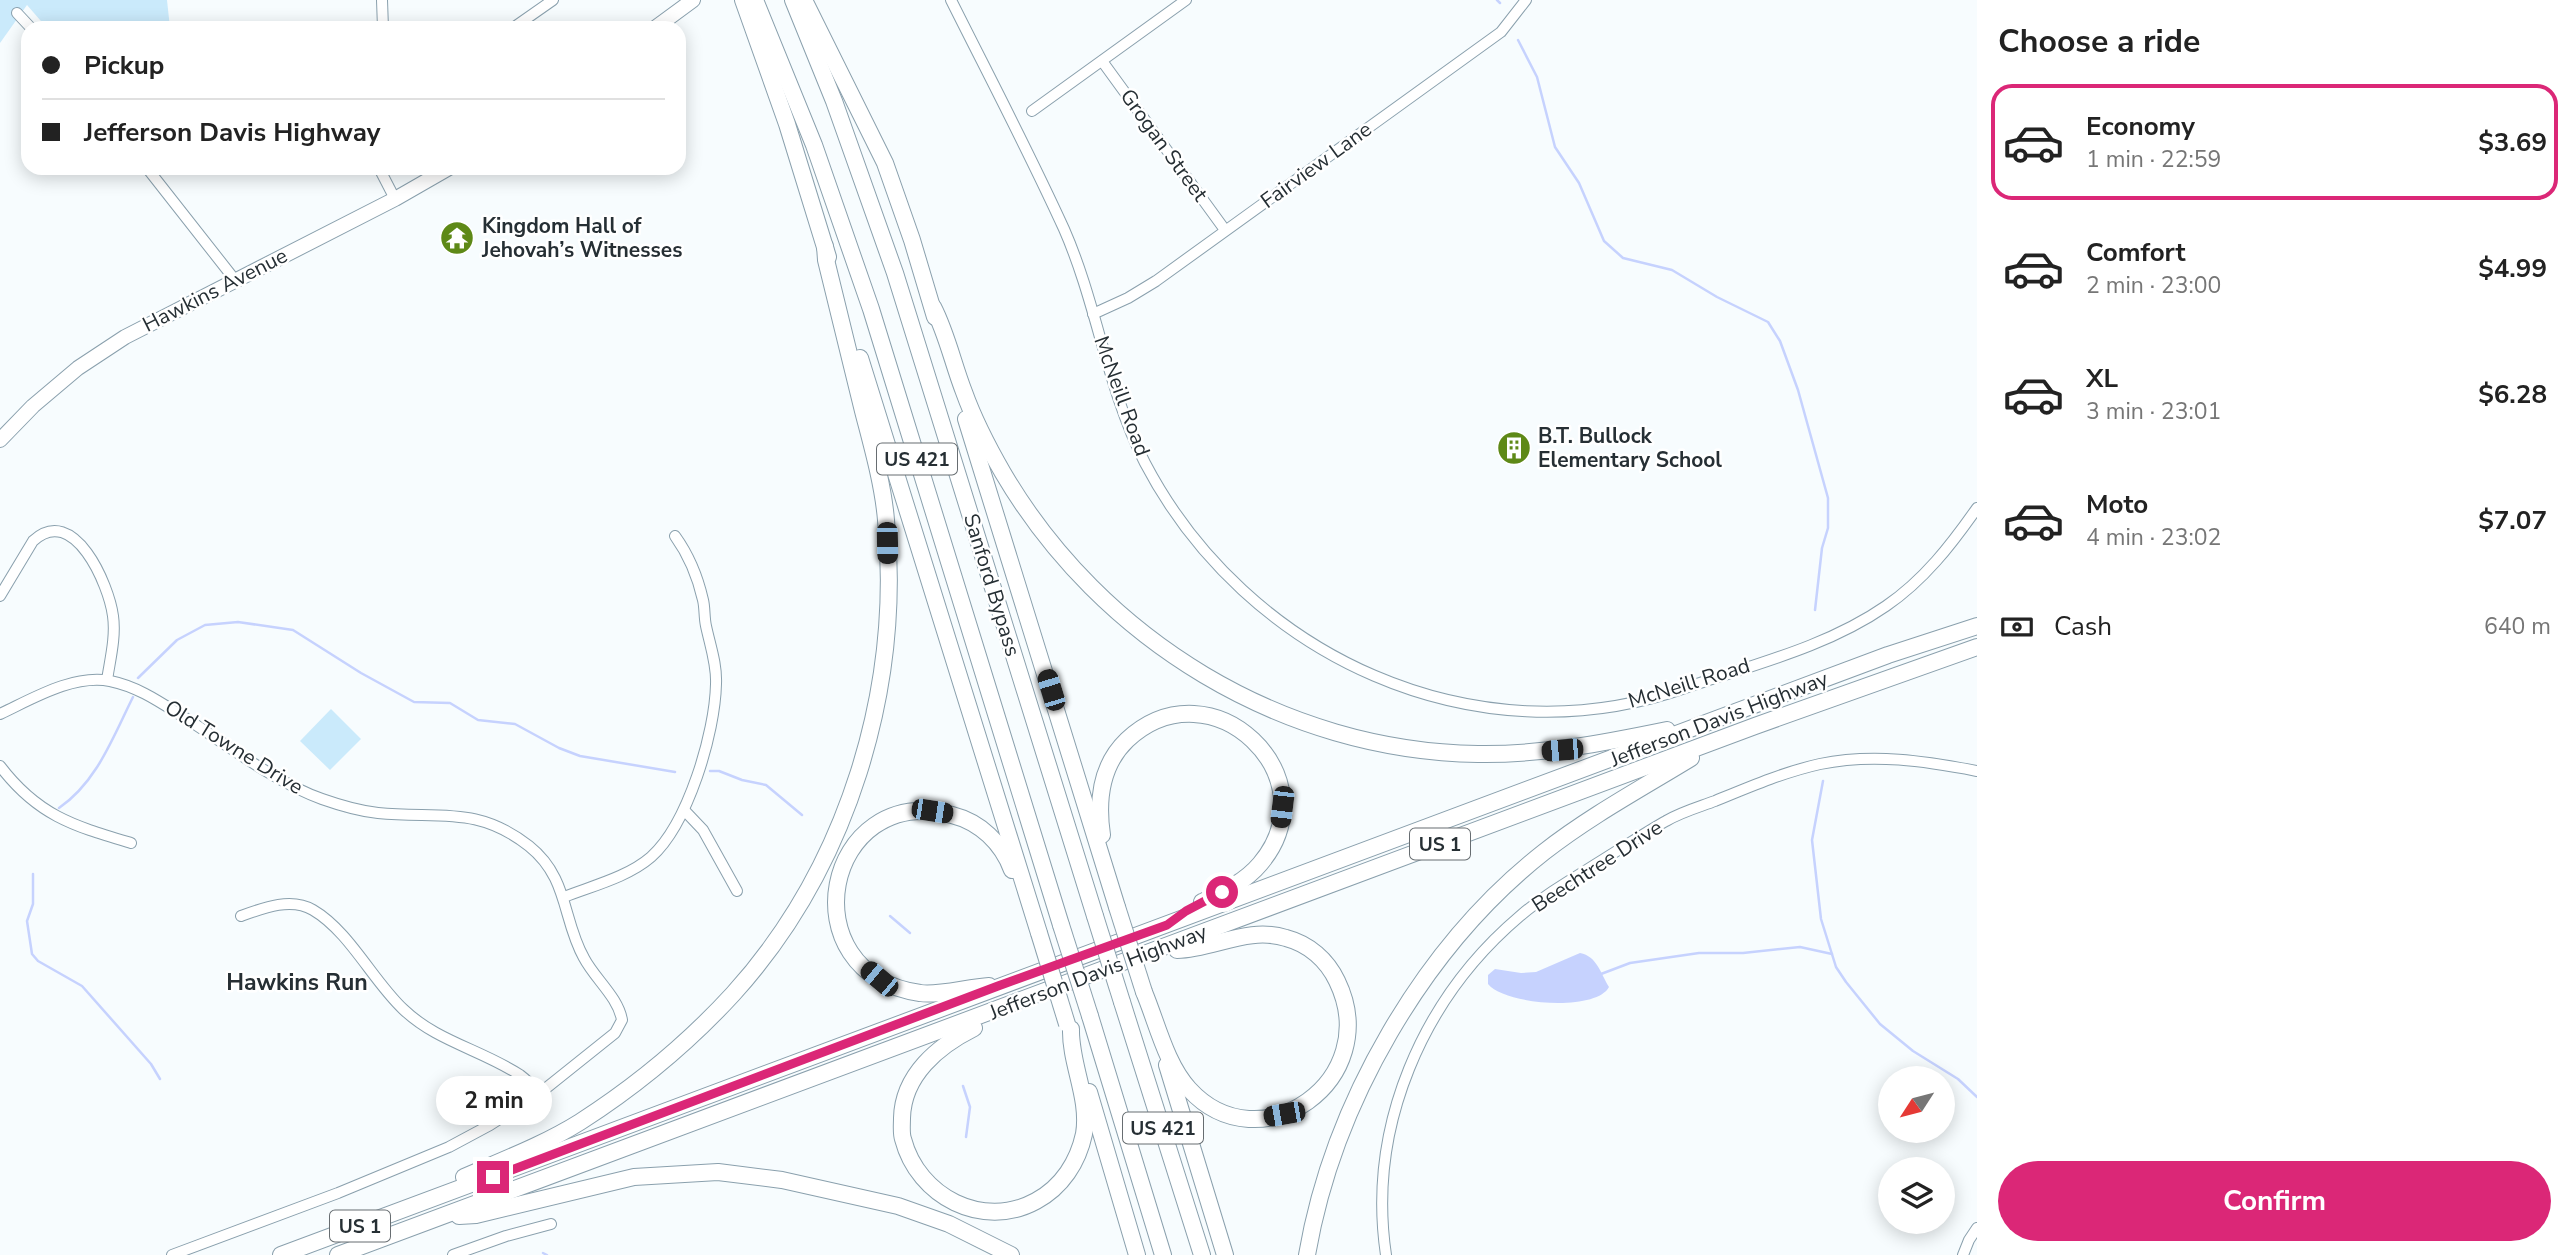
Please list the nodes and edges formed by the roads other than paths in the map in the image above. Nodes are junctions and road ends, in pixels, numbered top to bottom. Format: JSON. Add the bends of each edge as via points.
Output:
{"nodes":[{"id":1,"x":382,"y":0,"type":"edge"},
{"id":2,"x":553,"y":0,"type":"edge"},
{"id":3,"x":693,"y":0,"type":"edge"},
{"id":4,"x":743,"y":0,"type":"edge"},
{"id":5,"x":755,"y":0,"type":"edge"},
{"id":6,"x":793,"y":0,"type":"edge"},
{"id":7,"x":804,"y":0,"type":"edge"},
{"id":8,"x":951,"y":0,"type":"edge"},
{"id":9,"x":1186,"y":0,"type":"edge"},
{"id":10,"x":1526,"y":0,"type":"edge"},
{"id":11,"x":16,"y":13,"type":"dead end"},
{"id":12,"x":24,"y":21,"type":"edge"},
{"id":13,"x":383,"y":21,"type":"edge"},
{"id":14,"x":523,"y":21,"type":"edge"},
{"id":15,"x":664,"y":21,"type":"edge"},
{"id":16,"x":1102,"y":61,"type":"junction"},
{"id":17,"x":1032,"y":111,"type":"dead end"},
{"id":18,"x":152,"y":175,"type":"edge"},
{"id":19,"x":383,"y":175,"type":"edge"},
{"id":20,"x":437,"y":175,"type":"edge"},
{"id":21,"x":395,"y":199,"type":"junction"},
{"id":22,"x":1226,"y":230,"type":"junction"},
{"id":23,"x":825,"y":246,"type":"junction"},
{"id":24,"x":235,"y":280,"type":"junction"},
{"id":25,"x":933,"y":307,"type":"junction"},
{"id":26,"x":1093,"y":314,"type":"junction"},
{"id":27,"x":0,"y":440,"type":"edge"},
{"id":28,"x":1977,"y":508,"type":"edge"},
{"id":29,"x":675,"y":536,"type":"dead end"},
{"id":30,"x":0,"y":596,"type":"edge"},
{"id":31,"x":1977,"y":626,"type":"edge"},
{"id":32,"x":1977,"y":647,"type":"edge"},
{"id":33,"x":107,"y":680,"type":"junction"},
{"id":34,"x":0,"y":714,"type":"edge"},
{"id":35,"x":1717,"y":720,"type":"junction"},
{"id":36,"x":1728,"y":737,"type":"junction"},
{"id":37,"x":0,"y":766,"type":"edge"},
{"id":38,"x":1977,"y":771,"type":"edge"},
{"id":39,"x":684,"y":810,"type":"junction"},
{"id":40,"x":131,"y":844,"type":"dead end"},
{"id":41,"x":737,"y":891,"type":"dead end"},
{"id":42,"x":564,"y":897,"type":"junction"},
{"id":43,"x":1116,"y":903,"type":"junction"},
{"id":44,"x":241,"y":916,"type":"dead end"},
{"id":45,"x":1167,"y":925,"type":"junction"},
{"id":46,"x":1039,"y":933,"type":"junction"},
{"id":47,"x":1153,"y":951,"type":"junction"},
{"id":48,"x":998,"y":986,"type":"junction"},
{"id":49,"x":1144,"y":992,"type":"junction"},
{"id":50,"x":1002,"y":1008,"type":"junction"},
{"id":51,"x":1069,"y":1026,"type":"junction"},
{"id":52,"x":540,"y":1093,"type":"junction"},
{"id":53,"x":438,"y":1197,"type":"junction"},
{"id":54,"x":439,"y":1217,"type":"junction"},
{"id":55,"x":551,"y":1224,"type":"dead end"},
{"id":56,"x":1977,"y":1228,"type":"edge"},
{"id":57,"x":172,"y":1255,"type":"edge"},
{"id":58,"x":281,"y":1255,"type":"edge"},
{"id":59,"x":338,"y":1255,"type":"edge"},
{"id":60,"x":453,"y":1255,"type":"edge"},
{"id":61,"x":1011,"y":1255,"type":"edge"},
{"id":62,"x":1137,"y":1255,"type":"edge"},
{"id":63,"x":1163,"y":1255,"type":"edge"},
{"id":64,"x":1202,"y":1255,"type":"edge"},
{"id":65,"x":1226,"y":1255,"type":"edge"},
{"id":66,"x":1307,"y":1255,"type":"edge"},
{"id":67,"x":1385,"y":1255,"type":"edge"},
{"id":68,"x":1964,"y":1255,"type":"edge"}],
"edges":[{"from":1,"to":13,"type":"street"},
{"from":2,"to":14,"type":"street"},
{"from":3,"to":15,"type":"main road"},
{"from":4,"to":23,"type":"highway"},
{"from":5,"to":63,"type":"highway","name":"Sanford Bypass","number":"US 421","bridge":true,"via":[[814,145],[871,309]]},
{"from":6,"to":64,"type":"highway","name":"Sanford Bypass","number":"US 421","bridge":true,"via":[[895,273]]},
{"from":7,"to":25,"type":"highway","via":[[885,163]]},
{"from":8,"to":26,"type":"street","name":"McNeill Road","via":[[1065,232]]},
{"from":9,"to":16,"type":"street"},
{"from":10,"to":22,"type":"street","name":"Fairview Lane","via":[[1501,32]]},
{"from":11,"to":12,"type":"street"},
{"from":16,"to":17,"type":"street"},
{"from":16,"to":22,"type":"street","name":"Grogan Street"},
{"from":18,"to":24,"type":"street"},
{"from":19,"to":21,"type":"street"},
{"from":20,"to":21,"type":"main road","name":"Hawkins Avenue"},
{"from":21,"to":24,"type":"main road","name":"Hawkins Avenue"},
{"from":22,"to":26,"type":"street","name":"Fairview Lane","via":[[1156,281]]},
{"from":23,"to":46,"type":"highway"},
{"from":23,"to":53,"type":"highway","via":[[886,519],[888,617],[869,740],[829,850],[786,925],[734,993],[669,1057],[578,1123],[461,1178]]},
{"from":24,"to":27,"type":"main road","name":"Hawkins Avenue","via":[[125,337],[78,368]]},
{"from":25,"to":35,"type":"highway","via":[[977,422],[1036,524],[1075,571],[1143,635],[1233,692],[1343,734],[1447,753],[1562,750]]},
{"from":25,"to":43,"type":"highway"},
{"from":26,"to":28,"type":"street","name":"McNeill Road","via":[[1143,458],[1184,525],[1239,589],[1296,634],[1374,676],[1474,706],[1530,712],[1627,704],[1823,639],[1855,625],[1919,579]]},
{"from":29,"to":39,"type":"street","via":[[703,600],[716,684],[710,730]]},
{"from":30,"to":33,"type":"street","via":[[39,536],[50,531],[66,534],[78,543],[98,570],[112,608],[113,645]]},
{"from":31,"to":35,"type":"highway","name":"Jefferson Davis Highway","number":"US 1"},
{"from":32,"to":36,"type":"highway","name":"Jefferson Davis Highway","number":"US 1"},
{"from":33,"to":34,"type":"street","name":"Old Towne Drive","via":[[68,683]]},
{"from":33,"to":42,"type":"street","name":"Old Towne Drive","via":[[158,699],[286,784],[320,798],[376,813],[486,820],[531,848],[553,872]]},
{"from":35,"to":45,"type":"highway","name":"Jefferson Davis Highway","number":"US 1"},
{"from":36,"to":47,"type":"highway","name":"Jefferson Davis Highway","number":"US 1"},
{"from":36,"to":66,"type":"highway","via":[[1620,800],[1544,852],[1464,930],[1419,986],[1364,1080],[1331,1162]]},
{"from":37,"to":40,"type":"street","via":[[25,796],[46,811]]},
{"from":38,"to":67,"type":"street","name":"Beechtree Drive","via":[[1893,758],[1820,764],[1759,783],[1669,820],[1521,916],[1483,951],[1433,1016],[1402,1087],[1389,1132],[1382,1188]]},
{"from":39,"to":41,"type":"street","via":[[703,830]]},
{"from":39,"to":42,"type":"street","via":[[666,840],[640,866]]},
{"from":42,"to":52,"type":"street","name":"Old Towne Drive","via":[[583,957],[620,1009],[622,1020],[615,1033]]},
{"from":43,"to":45,"type":"highway","via":[[1100,819],[1100,792],[1108,766],[1139,729],[1160,719],[1202,715],[1226,721],[1247,732],[1278,778],[1279,832],[1259,866],[1240,883]]},
{"from":43,"to":49,"type":"highway","bridge":true},
{"from":44,"to":52,"type":"street","via":[[278,905],[311,909],[345,939],[416,1021],[520,1075]]},
{"from":45,"to":48,"type":"highway","name":"Jefferson Davis Highway","number":"US 1"},
{"from":46,"to":48,"type":"highway","via":[[995,840],[964,818],[932,811],[894,816],[877,824],[854,846],[839,875],[835,910],[848,949],[861,964],[879,979],[923,994]]},
{"from":46,"to":51,"type":"highway","bridge":true},
{"from":47,"to":49,"type":"highway","via":[[1186,950],[1264,934],[1303,944],[1323,959],[1338,984],[1348,1011],[1346,1047],[1334,1077],[1302,1106],[1258,1119],[1238,1116],[1215,1108],[1190,1090],[1174,1065]]},
{"from":47,"to":50,"type":"highway","name":"Jefferson Davis Highway","number":"US 1"},
{"from":48,"to":53,"type":"highway","name":"Jefferson Davis Highway","number":"US 1"},
{"from":49,"to":65,"type":"highway"},
{"from":50,"to":51,"type":"highway","via":[[940,1048],[911,1083],[903,1106],[902,1138],[916,1167],[933,1189],[955,1204],[981,1212],[1028,1206],[1062,1181],[1073,1165],[1084,1131],[1084,1105]]},
{"from":50,"to":54,"type":"highway","name":"Jefferson Davis Highway","number":"US 1"},
{"from":51,"to":62,"type":"highway"},
{"from":52,"to":57,"type":"street","via":[[449,1147]]},
{"from":53,"to":58,"type":"highway","name":"Jefferson Davis Highway","number":"US 1"},
{"from":54,"to":59,"type":"highway","name":"Jefferson Davis Highway","number":"US 1"},
{"from":54,"to":61,"type":"highway","via":[[476,1215],[634,1177],[718,1172],[782,1180],[898,1206],[949,1224]]},
{"from":55,"to":60,"type":"street"},
{"from":56,"to":68,"type":"street"}]}
